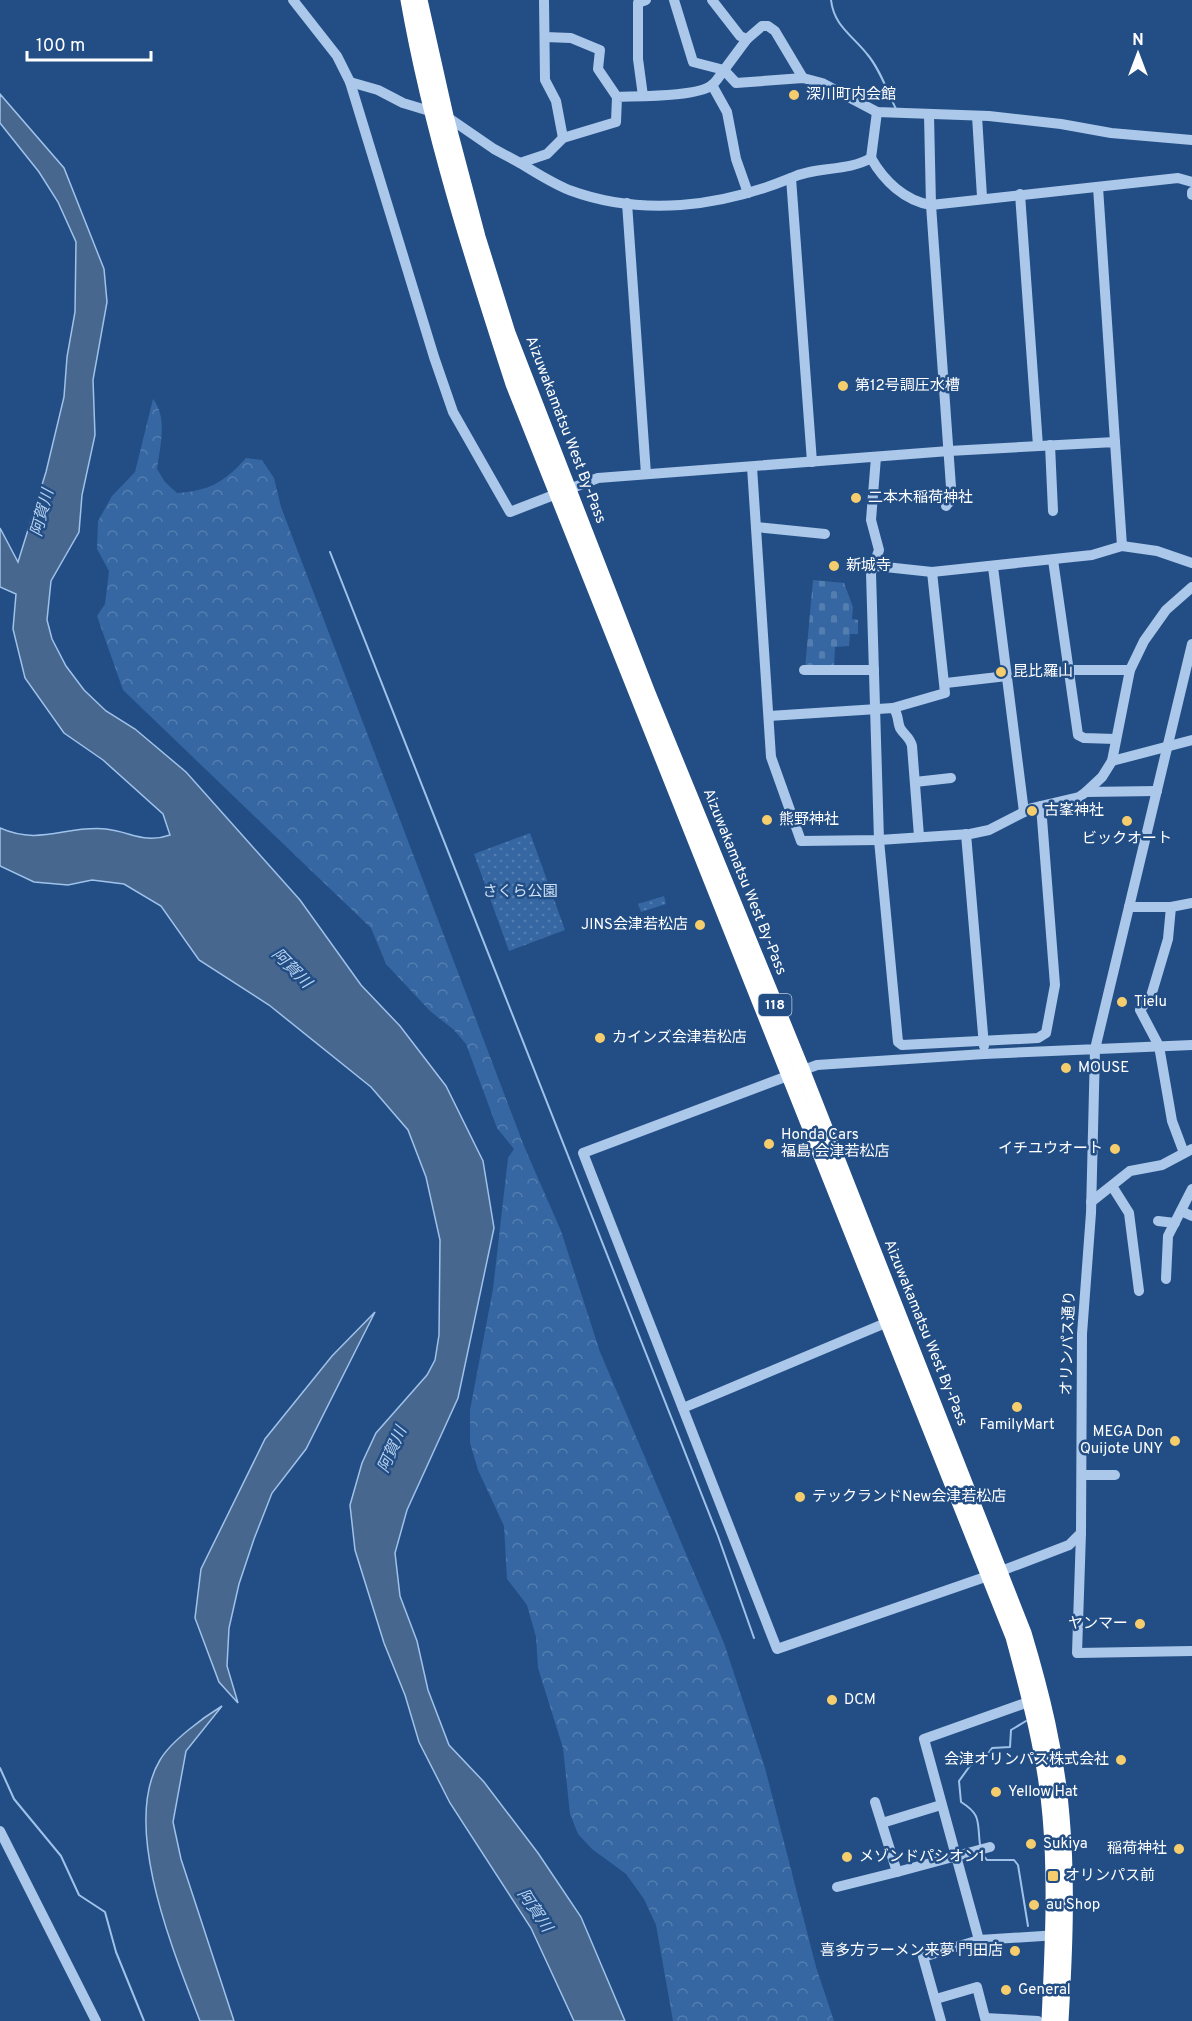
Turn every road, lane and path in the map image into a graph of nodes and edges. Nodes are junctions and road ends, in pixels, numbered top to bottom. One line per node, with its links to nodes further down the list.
1 (292, 0): 12 (street)
2 (408, 0): 17 (highway, Aizuwakamatsu West By-Pass / 118)
3 (420, 0): 17 (highway, Aizuwakamatsu West By-Pass / 118)
4 (544, 0): 8 (street)
5 (646, 0): 14 (street)
6 (674, 0): 10 (street)
7 (712, 0): 9 (street)
8 (545, 37): 15 (street); 20 (street)
9 (747, 39): 10 (street); 11 (street)
10 (724, 70): 11 (street); 13 (street)
11 (803, 78): 16 (street)
12 (350, 82): 17 (street); 40 (street)
13 (712, 85): 14 (street); 27 (street)
14 (643, 96): 15 (street)
15 (617, 97): 20 (street)
16 (877, 112): 18 (street); 22 (street)
17 (439, 114): 23 (street); 40 (highway, Aizuwakamatsu West By-Pass / 118)
18 (929, 115): 19 (street); 31 (street)
19 (977, 117): 21 (street); 29 (street)
20 (563, 138): 23 (street)
21 (1192, 140)
22 (871, 158): 24 (street); 31 (street)
23 (520, 163): 30 (street)
24 (791, 178): 27 (street); 37 (street)
25 (1192, 182): 26 (street)
26 (1098, 187): 28 (street); 32 (street)
27 (748, 193): 30 (street)
28 (1020, 194): 29 (street); 34 (street)
29 (982, 197): 31 (street)
30 (627, 203): 39 (street)
31 (932, 205): 35 (street)
32 (1115, 442): 33 (street); 45 (street)
33 (1050, 445): 34 (street); 42 (street)
34 (1038, 446): 35 (street)
35 (949, 451): 36 (street); 41 (street)
36 (876, 457): 37 (street); 48 (street)
37 (812, 462): 38 (street)
38 (752, 467): 39 (street); 43 (street)
39 (646, 474): 40 (street)
40 (562, 493): 83 (highway, Aizuwakamatsu West By-Pass / 118)
41 (946, 506)
42 (1053, 511)
43 (756, 527): 44 (street); 61 (street)
44 (825, 534)
45 (1122, 546): 46 (street); 47 (street)
46 (1053, 560): 49 (street); 55 (street)
47 (1192, 563)
48 (876, 566): 50 (street); 54 (street)
49 (993, 567): 50 (street); 57 (street)
50 (932, 572): 58 (street)
51 (1192, 587): 56 (street)
52 (1192, 644): 64 (street, オリンパス通り)
53 (804, 670): 54 (street)
54 (874, 670): 60 (street)
55 (1069, 670): 56 (street); 62 (street)
56 (1130, 670): 62 (street)
57 (1007, 676): 58 (street); 71 (street)
58 (945, 683): 59 (street)
59 (893, 708): 60 (street); 67 (street)
60 (875, 709): 61 (street); 74 (street)
61 (769, 716): 74 (street)
62 (1115, 739): 65 (street)
63 (1192, 740): 64 (street)
64 (1168, 748): 65 (street); 68 (street, オリンパス通り)
65 (1112, 761): 69 (street)
66 (951, 778): 67 (street)
67 (915, 782): 73 (street)
68 (1157, 791): 69 (street); 76 (street, オリンパス通り)
69 (1086, 792): 70 (street)
70 (1041, 806): 71 (street); 78 (street)
71 (1024, 812): 72 (street)
72 (966, 834): 73 (street); 78 (street)
73 (919, 836): 74 (street)
74 (879, 840): 78 (street)
75 (1192, 903): 77 (street)
76 (1129, 907): 77 (street); 81 (street, オリンパス通り)
77 (1171, 907): 80 (street)
78 (983, 1040): 82 (street)
79 (1192, 1045): 80 (street)
80 (1159, 1046): 81 (street); 84 (street)
81 (1095, 1049): 82 (street); 87 (street, オリンパス通り)
82 (984, 1054): 83 (street)
83 (796, 1071): 94 (highway, Aizuwakamatsu West By-Pass / 118); 95 (street); 99 (highway, Aizuwakamatsu West By-Pass / 118)
84 (1189, 1152): 85 (street)
85 (1112, 1186): 87 (street); 93 (street)
86 (1192, 1189): 88 (street)
87 (1091, 1202): 96 (street, オリンパス通り)
88 (1181, 1211): 89 (street); 91 (street)
89 (1192, 1216)
90 (1158, 1221): 91 (street)
91 (1175, 1223): 92 (street)
92 (1166, 1280)
93 (1139, 1291)
94 (888, 1322): 95 (street); 99 (highway, Aizuwakamatsu West By-Pass / 118)
95 (682, 1408): 99 (street)
96 (1082, 1475): 97 (street); 98 (street, オリンパス通り)
97 (1115, 1475)
98 (1081, 1533): 99 (street); 100 (street, オリンパス通り)
99 (994, 1574): 101 (highway, Aizuwakamatsu West By-Pass / 118)
100 (1192, 1651)
101 (1037, 1699): 103 (street); 110 (highway, Aizuwakamatsu West By-Pass / 118)
102 (875, 1802): 104 (street)
103 (941, 1805): 104 (street); 107 (street)
104 (882, 1823): 108 (street)
105 (0, 1831): 113 (street)
106 (984, 1849): 107 (street)
107 (955, 1856): 108 (street); 111 (street)
108 (897, 1872): 109 (street)
109 (837, 1887)
110 (1058, 1935): 111 (street); 116 (highway, Aizuwakamatsu West By-Pass / 118); 117 (highway, Aizuwakamatsu West By-Pass / 118)
111 (979, 1940): 112 (street)
112 (936, 2000): 114 (street); 115 (street)
113 (96, 2021)
114 (941, 2021)
115 (1038, 2021)
116 (1049, 2021)
117 (1061, 2021)

